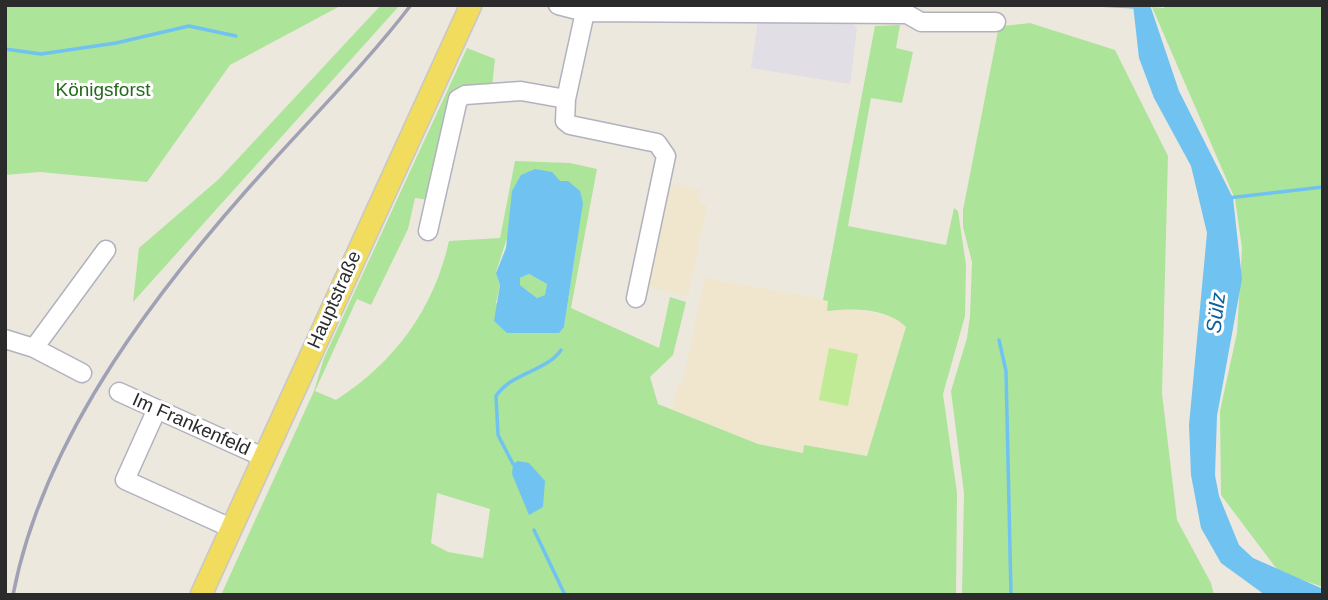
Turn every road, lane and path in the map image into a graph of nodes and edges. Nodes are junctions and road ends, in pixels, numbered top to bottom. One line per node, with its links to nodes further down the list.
1 (471, 5): 14 (main road, Hauptstraße)
2 (558, 5): 3 (street)
3 (584, 12): 4 (street); 5 (street)
4 (996, 22)
5 (566, 99): 6 (street); 8 (street)
6 (428, 230)
7 (106, 250): 10 (street)
8 (636, 298)
9 (5, 340): 10 (street)
10 (34, 348): 11 (street)
11 (82, 373)
12 (119, 393): 13 (street, Im Frankenfeld)
13 (157, 409): 14 (street, Im Frankenfeld); 15 (street)
14 (263, 457): 15 (main road, Hauptstraße)
15 (231, 528): 16 (main road, Hauptstraße)
16 (201, 595)

